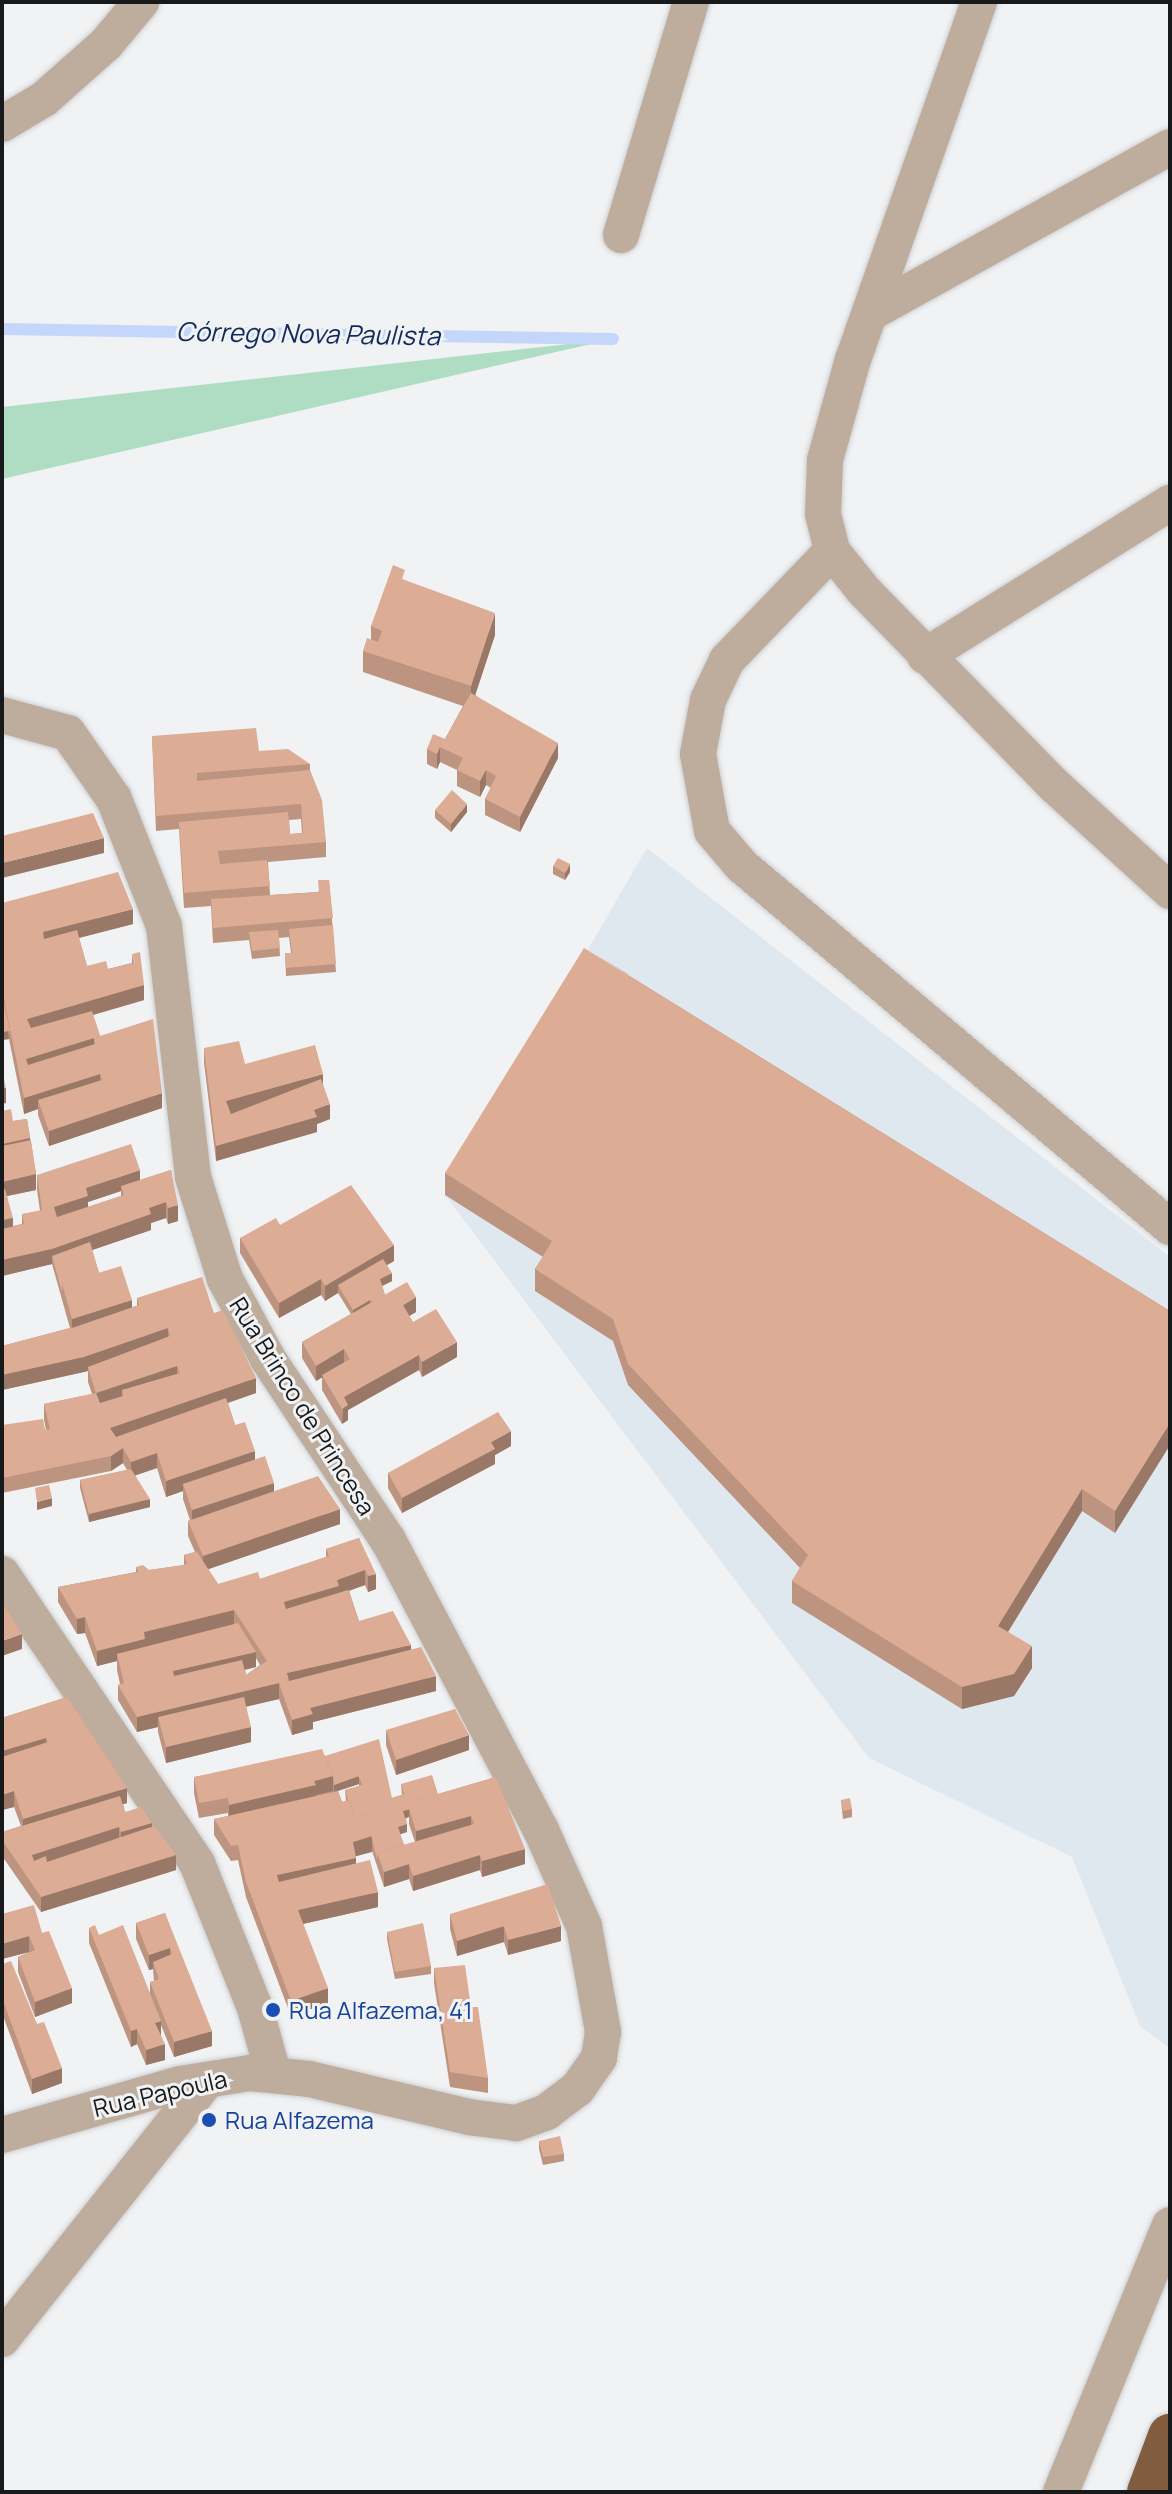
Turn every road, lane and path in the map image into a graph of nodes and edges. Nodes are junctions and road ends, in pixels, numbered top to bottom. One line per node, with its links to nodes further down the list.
1 (141, 2): 4 (street)
2 (691, 2): 6 (street)
3 (979, 2): 7 (street)
4 (2, 124)
5 (1170, 147): 7 (street)
6 (621, 235)
7 (874, 311): 9 (street)
8 (1170, 503): 10 (street)
9 (832, 551): 10 (street); 14 (street)
10 (925, 656): 12 (street)
11 (2, 715): 17 (street, Rua Brinco de Princesa)
12 (1156, 857): 13 (street)
13 (1170, 891)
14 (1170, 1227)
15 (2, 1574): 16 (street)
16 (273, 2073): 17 (street, Rua Papoula); 18 (street, Rua Papoula)
17 (589, 2076)
18 (207, 2080): 19 (street, Rua Papoula); 21 (street)
19 (2, 2135)
20 (1170, 2225): 23 (street)
21 (2, 2339)
22 (1170, 2436): 24 (highway)
23 (1061, 2492)
24 (1149, 2492)

